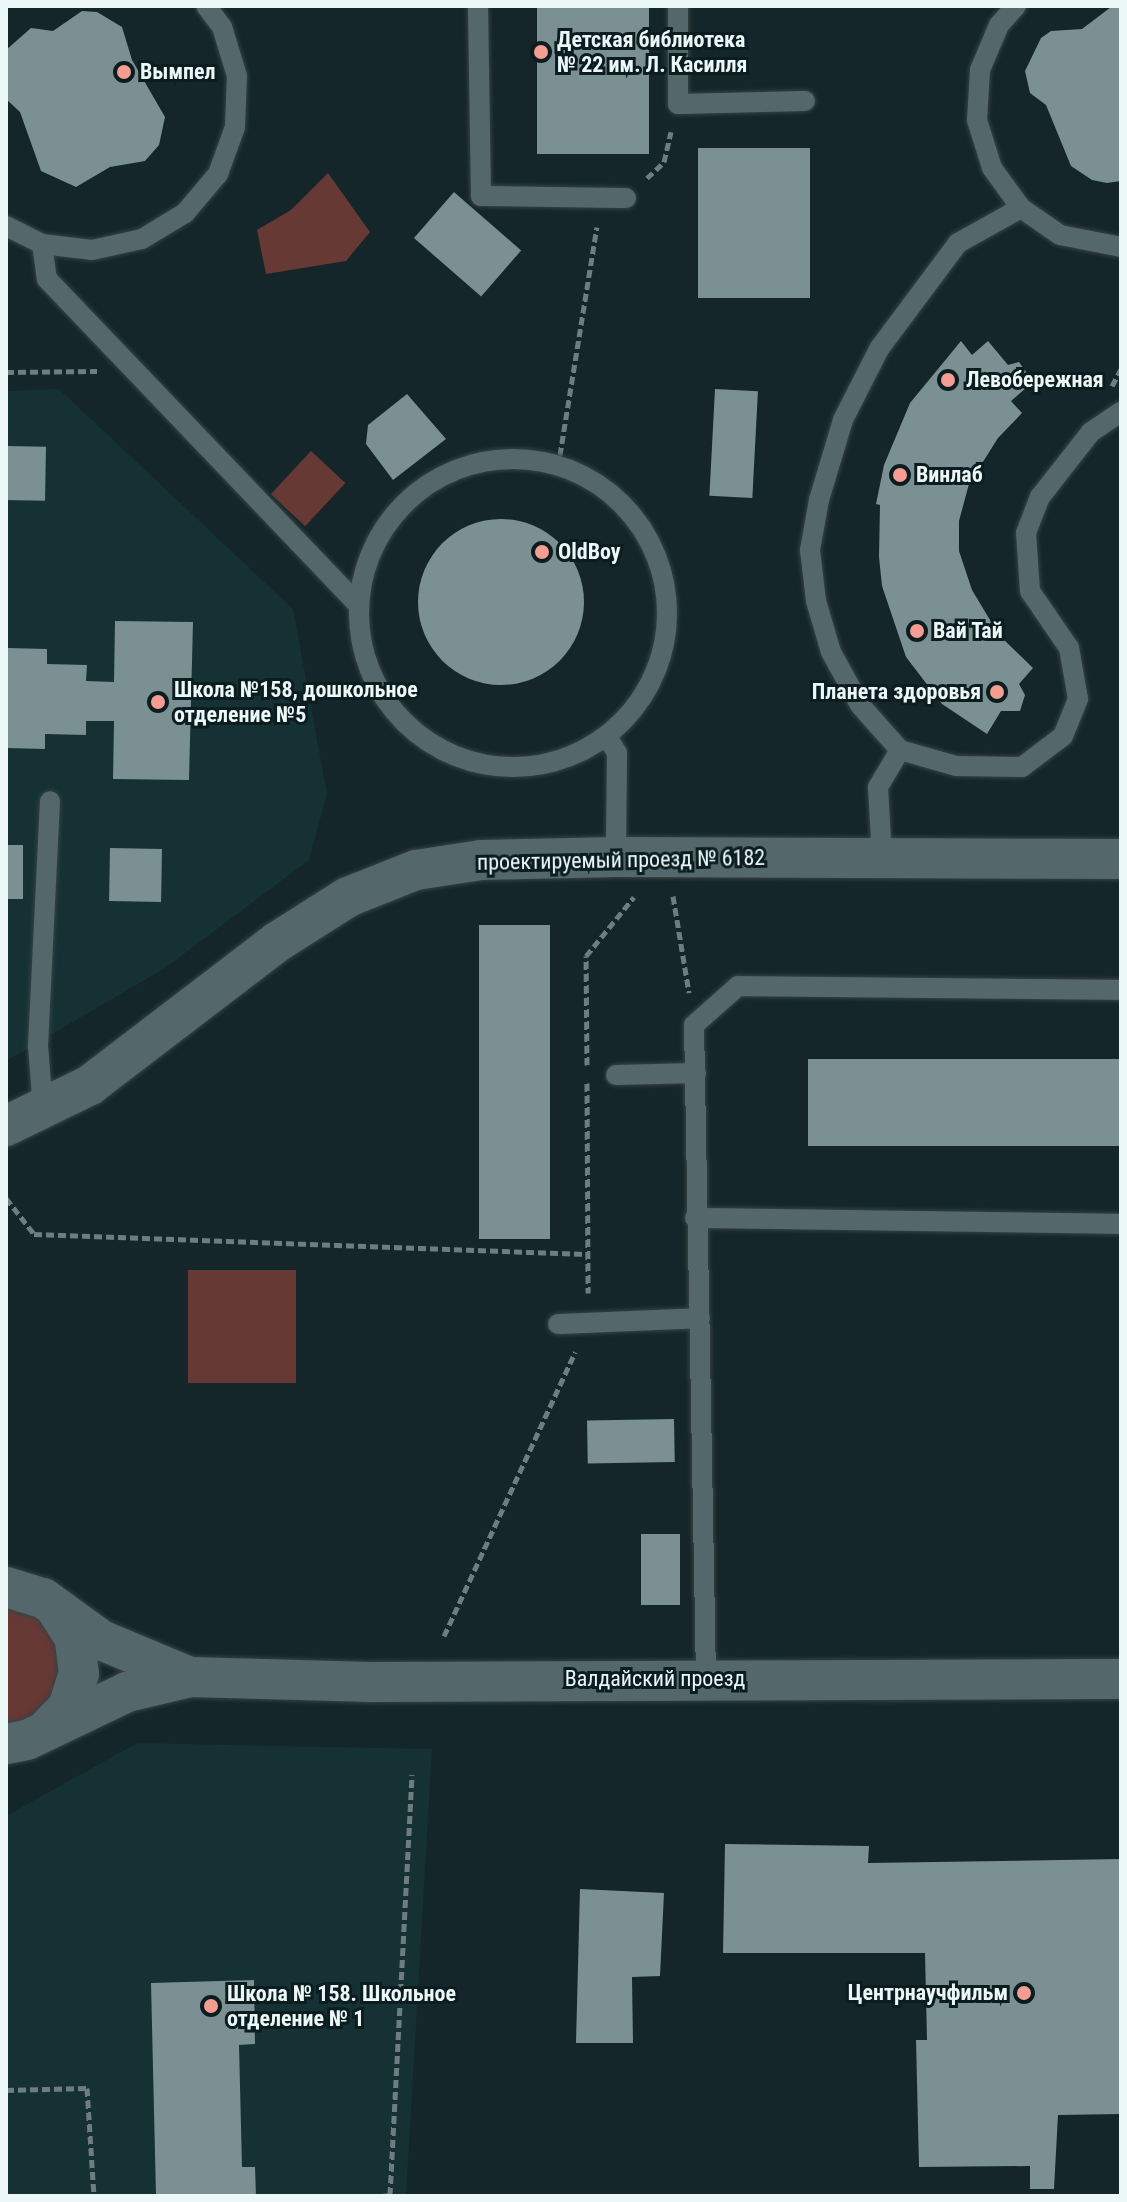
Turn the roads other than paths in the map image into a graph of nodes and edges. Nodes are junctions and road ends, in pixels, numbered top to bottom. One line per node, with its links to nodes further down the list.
1 (206, 6): 9 (lane)
2 (478, 6): 6 (lane)
3 (678, 6): 5 (lane)
4 (1016, 6): 7 (lane)
5 (805, 101)
6 (626, 198)
7 (1021, 208): 10 (lane); 14 (lane)
8 (6, 226): 9 (lane)
9 (42, 244): 12 (lane)
10 (1121, 247)
11 (1121, 412): 14 (lane)
12 (359, 605): 13 (lane); 13 (lane)
13 (607, 736): 16 (lane)
14 (900, 750): 17 (lane)
15 (50, 801): 22 (lane)
16 (616, 857): 17 (street, проектируемый проезд № 6182); 22 (street, проектируемый проезд № 6182)
17 (882, 857): 18 (street, проектируемый проезд № 6182)
18 (1121, 859)
19 (1121, 990): 20 (lane)
20 (696, 1073): 21 (lane); 24 (lane)
21 (616, 1075)
22 (43, 1109): 23 (street, проектируемый проезд № 6182)
23 (6, 1126)
24 (695, 1218): 25 (lane); 26 (lane)
25 (1121, 1224)
26 (700, 1318): 27 (lane); 30 (lane)
27 (558, 1324)
28 (24, 1589): 29 (street, Валдайский проезд); 32 (street, Валдайский проезд)
29 (190, 1677): 30 (street, Валдайский проезд); 32 (street, Валдайский проезд)
30 (706, 1678): 31 (street, Валдайский проезд)
31 (1121, 1679)
32 (20, 1742)

